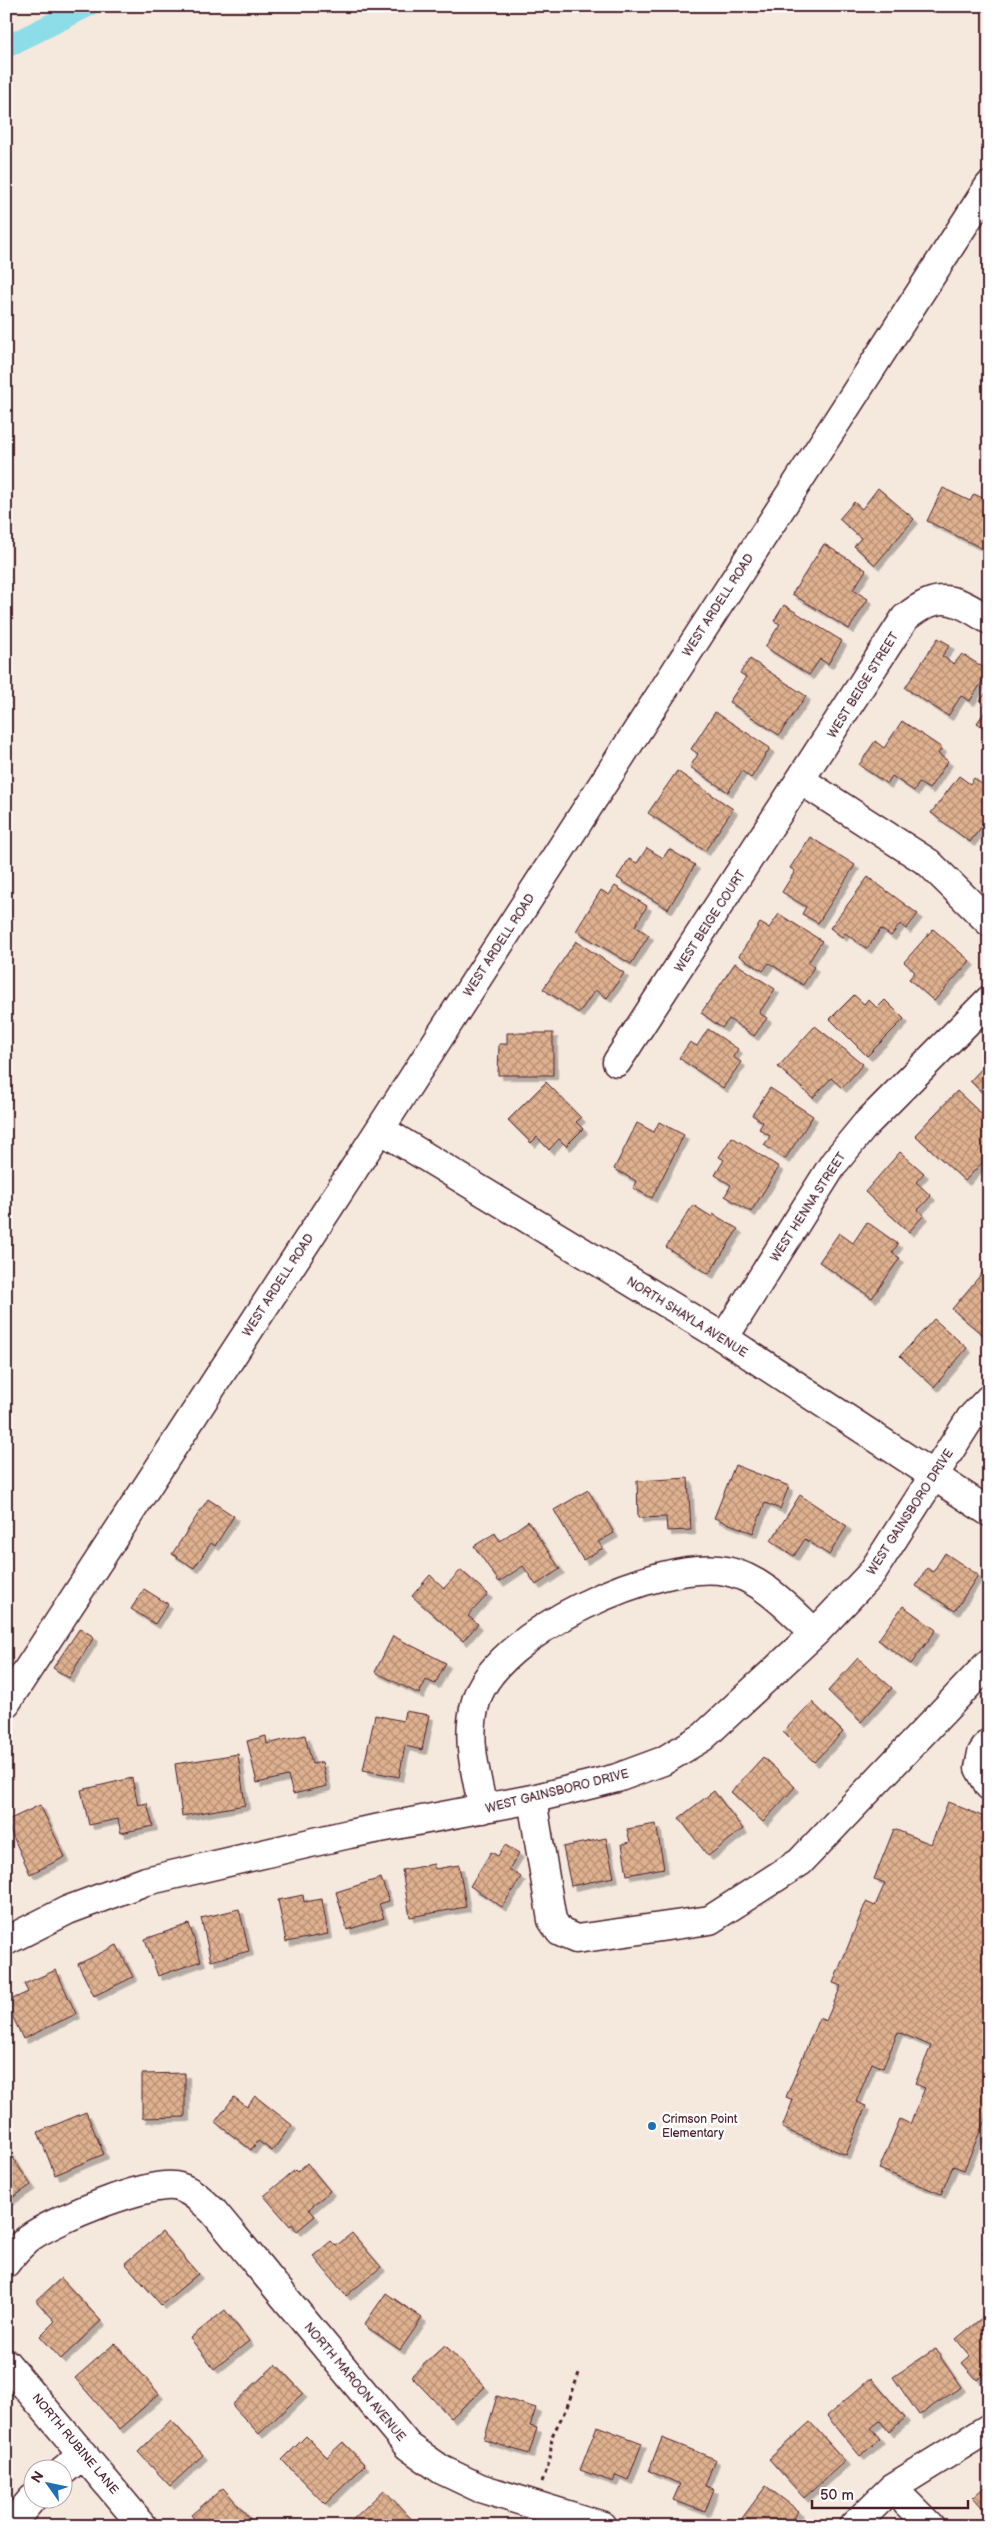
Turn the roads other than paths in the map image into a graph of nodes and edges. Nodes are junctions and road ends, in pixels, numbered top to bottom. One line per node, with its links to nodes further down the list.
1 (989, 186): 7 (street, WEST ARDELL ROAD)
2 (989, 620): 3 (street, WEST BEIGE STREET)
3 (802, 781): 4 (street); 6 (street, WEST BEIGE COURT)
4 (989, 922)
5 (989, 1000): 8 (street, WEST HENNA STREET)
6 (617, 1062)
7 (380, 1129): 8 (street, NORTH SHAYLA AVENUE); 14 (street, WEST ARDELL ROAD)
8 (724, 1338): 10 (street, NORTH SHAYLA AVENUE)
9 (989, 1399): 10 (street, WEST GAINSBORO DRIVE)
10 (934, 1476): 11 (street, NORTH SHAYLA AVENUE); 12 (street, WEST GAINSBORO DRIVE)
11 (989, 1512)
12 (815, 1633): 17 (street, WEST GAINSBORO DRIVE); 18 (street)
13 (989, 1663): 17 (street)
14 (6, 1702)
15 (989, 1743): 16 (street)
16 (989, 1786)
17 (532, 1799): 18 (street, WEST GAINSBORO DRIVE)
18 (483, 1809): 19 (street, WEST GAINSBORO DRIVE)
19 (6, 1941)
20 (6, 2263): 29 (street, NORTH MAROON AVENUE)
21 (6, 2363): 23 (street, NORTH RUBINE LANE)
22 (989, 2428): 25 (street)
23 (84, 2454): 24 (street); 28 (street, NORTH RUBINE LANE)
24 (72, 2464)
25 (892, 2488): 30 (street); 31 (street)
26 (23, 2510): 27 (street)
27 (9, 2526)
28 (143, 2526)
29 (603, 2526)
30 (853, 2526)
31 (930, 2526)

